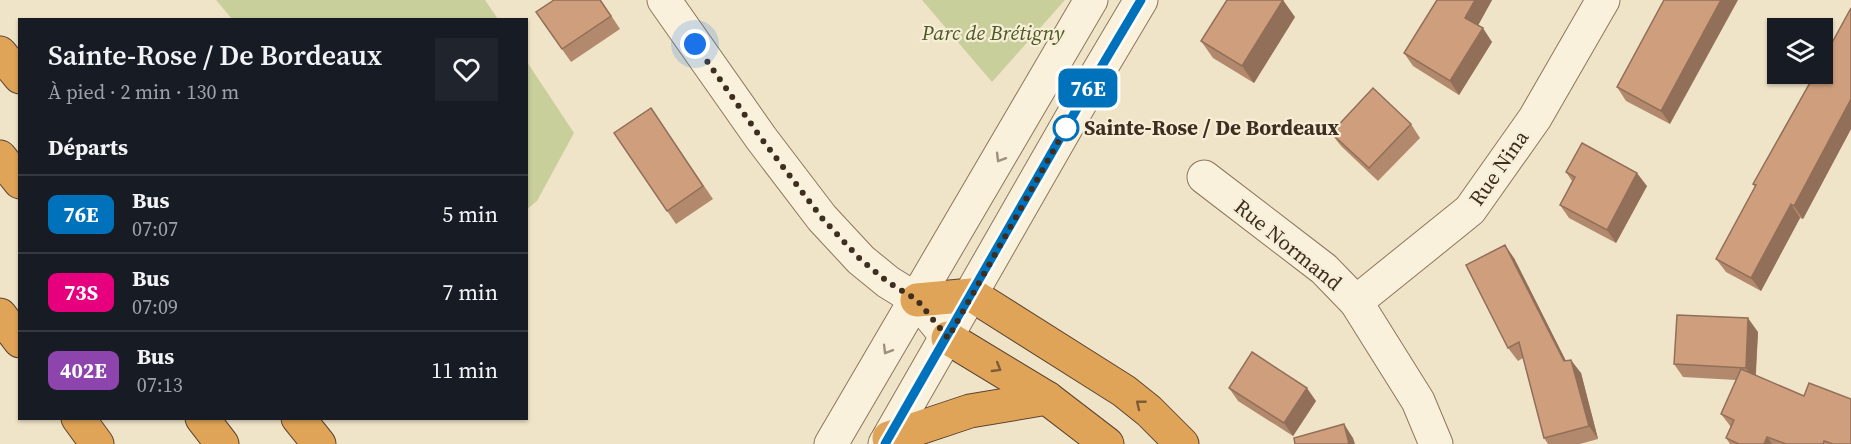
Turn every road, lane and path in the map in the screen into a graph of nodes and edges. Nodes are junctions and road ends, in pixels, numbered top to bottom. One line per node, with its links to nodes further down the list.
1 (664, 0): 11 (street)
2 (1091, 0): 11 (street, one-way to 11)
3 (1141, 0): 10 (street)
4 (1603, 0): 12 (street, Rue Nina)
5 (0, 53): 6 (highway)
6 (18, 75)
7 (0, 157): 9 (highway)
8 (1204, 177): 12 (street, Rue Normand)
9 (18, 180)
10 (972, 295): 11 (highway); 15 (street); 26 (highway, one-way to 10)
11 (917, 300): 15 (street); 24 (street, one-way to 24)
12 (1356, 302): 27 (street, Rue Normand)
13 (0, 315): 14 (highway)
14 (18, 338)
15 (948, 338): 16 (highway, one-way to 16); 20 (street)
16 (1047, 398): 20 (highway); 25 (highway)
17 (79, 420): 21 (highway)
18 (204, 420): 22 (highway)
19 (300, 420): 23 (highway)
20 (887, 441)
21 (97, 444)
22 (222, 444)
23 (319, 444)
24 (831, 444)
25 (1107, 444)
26 (1182, 444)
27 (1436, 444)

